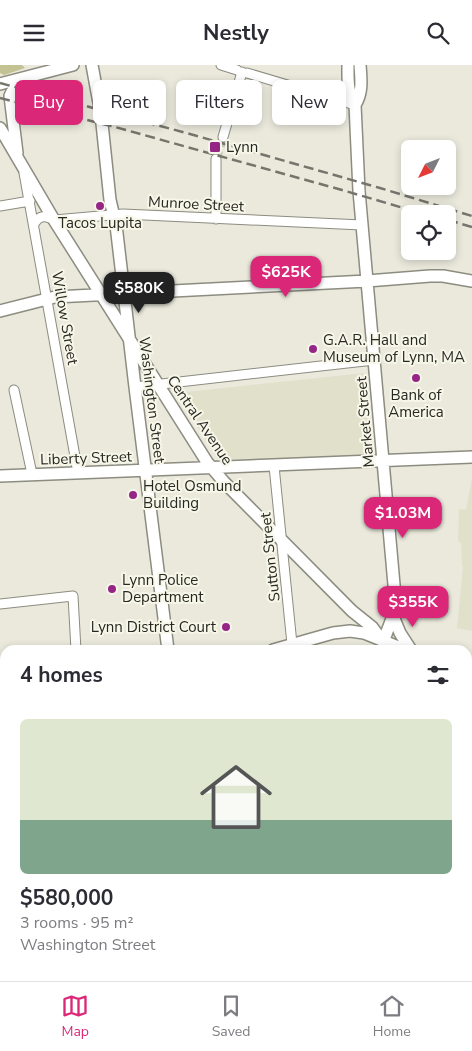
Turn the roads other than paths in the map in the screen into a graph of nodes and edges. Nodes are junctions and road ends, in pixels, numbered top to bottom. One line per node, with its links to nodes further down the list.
1 (73, 65): 7 (main road)
2 (92, 65): 16 (main road, Washington Street)
3 (221, 65): 6 (street)
4 (348, 65): 9 (main road, Market Street)
5 (360, 65): 9 (main road, Market Street)
6 (242, 72): 9 (street); 11 (street)
7 (35, 75): 8 (main road); 13 (main road)
8 (0, 84)
9 (356, 105): 20 (main road, Market Street)
10 (0, 128): 13 (main road, Central Avenue)
11 (223, 137)
12 (216, 159): 17 (street)
13 (20, 163): 14 (street, Willow Street); 18 (main road, Central Avenue)
14 (30, 201): 15 (street); 19 (street, Willow Street)
15 (0, 206)
16 (114, 215): 17 (street, Munroe Street); 18 (street, Munroe Street); 23 (main road, Washington Street)
17 (216, 219): 20 (street, Munroe Street)
18 (54, 220): 19 (street, Munroe Street); 24 (main road, Central Avenue)
19 (34, 224): 25 (street, Willow Street)
20 (362, 225): 21 (main road, Market Street)
21 (368, 281): 22 (main road); 23 (main road); 28 (main road, Market Street)
22 (472, 281)
23 (124, 294): 24 (main road); 27 (main road, Washington Street)
24 (102, 295): 25 (main road); 27 (main road, Central Avenue)
25 (47, 298): 26 (main road); 37 (street, Willow Street)
26 (0, 311)
27 (129, 337): 29 (main road, Central Avenue); 30 (main road, Washington Street)
28 (374, 360): 29 (street); 33 (main road, Market Street)
29 (158, 385): 30 (street); 35 (main road, Central Avenue)
30 (135, 387): 36 (main road, Washington Street)
31 (14, 390): 38 (street)
32 (472, 457): 33 (main road, Liberty Street)
33 (383, 461): 34 (main road, Liberty Street); 43 (main road, Market Street)
34 (274, 466): 35 (main road, Liberty Street); 40 (street, Sutton Street)
35 (212, 469): 36 (main road, Liberty Street); 40 (main road, Central Avenue)
36 (146, 471): 37 (main road, Liberty Street); 47 (main road, Washington Street)
37 (78, 473): 38 (main road, Liberty Street)
38 (32, 475): 39 (main road, Liberty Street)
39 (0, 477)
40 (282, 541): 42 (main road, Central Avenue); 45 (street, Sutton Street)
41 (0, 604): 46 (street)
42 (352, 611): 44 (main road); 50 (main road, Central Avenue)
43 (394, 616): 51 (main road, Market Street); 52 (main road, Market Street)
44 (333, 633): 45 (main road); 49 (main road)
45 (292, 644): 48 (main road)
46 (76, 645)
47 (167, 645)
48 (289, 645)
49 (384, 645)
50 (385, 645)
51 (386, 645)
52 (408, 645)

